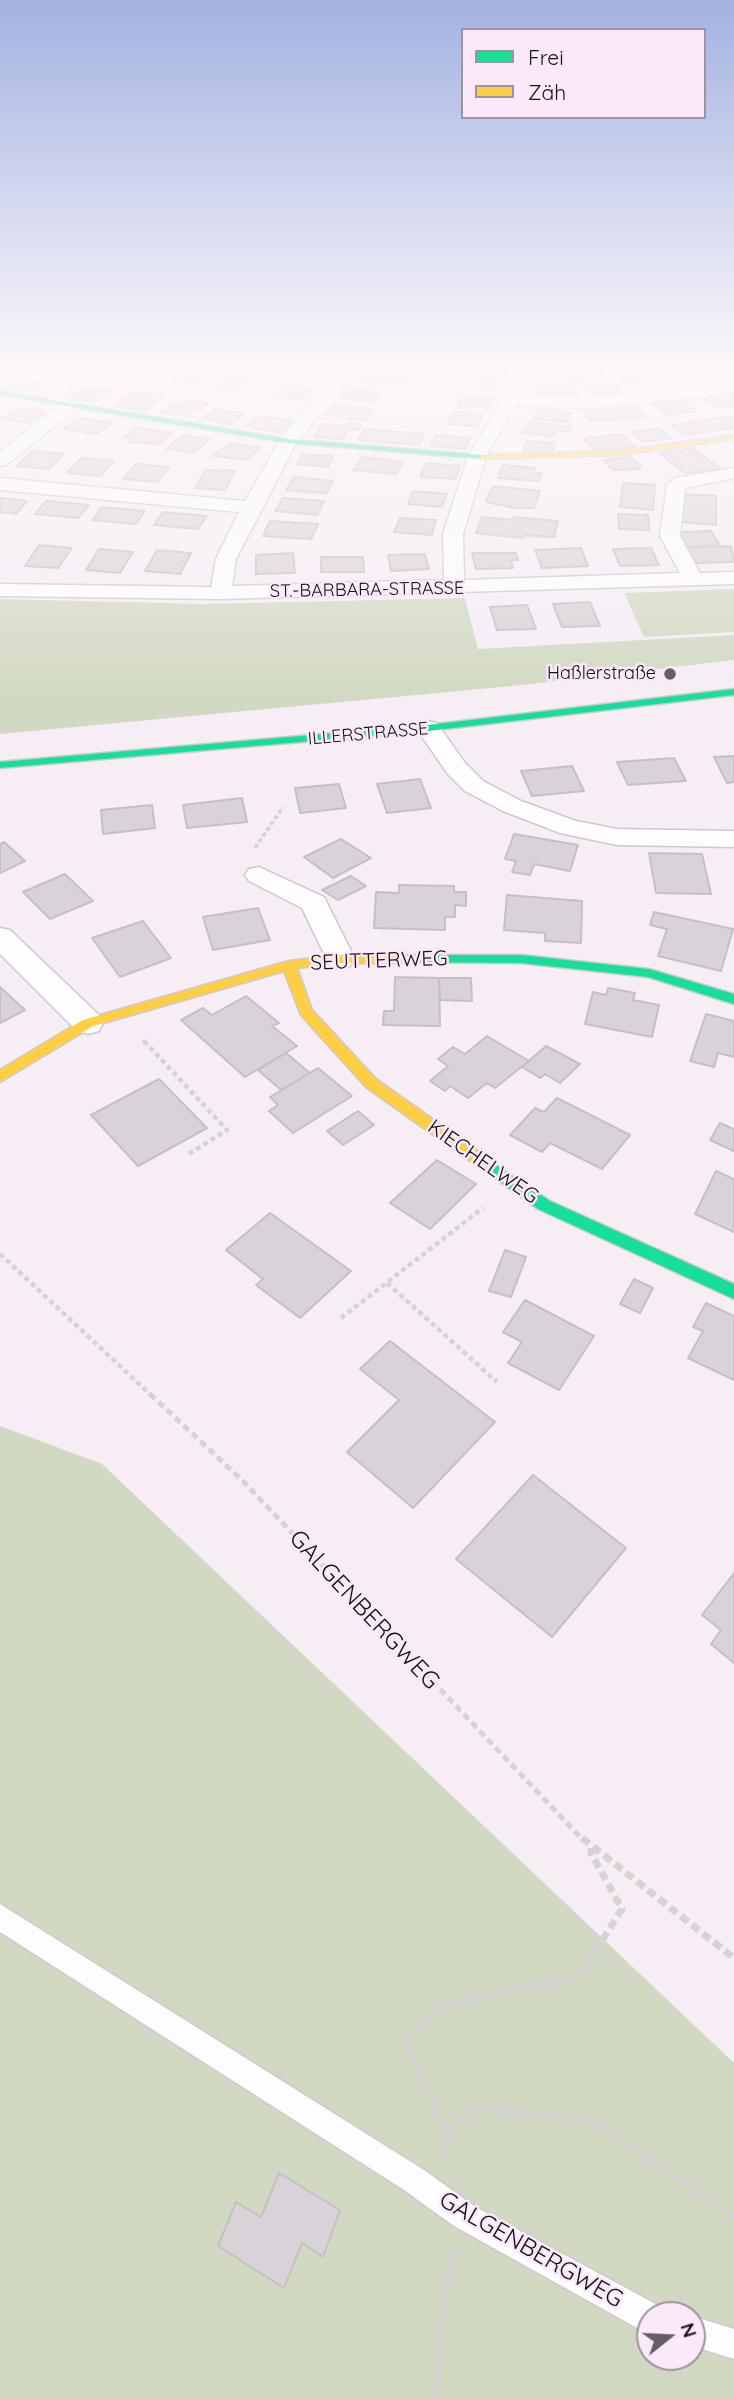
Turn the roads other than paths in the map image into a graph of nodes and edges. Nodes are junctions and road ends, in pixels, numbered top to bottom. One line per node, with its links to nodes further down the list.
1 (268, 477): 5 (street)
2 (472, 477): 8 (street)
3 (693, 477): 7 (street)
4 (0, 484): 5 (street)
5 (251, 508): 10 (street)
6 (734, 578): 7 (street, ST.-BARBARA-STRASSE)
7 (694, 580): 8 (street, ST.-BARBARA-STRASSE)
8 (454, 588): 10 (street, ST.-BARBARA-STRASSE)
9 (0, 590): 10 (street, ST.-BARBARA-STRASSE)
10 (220, 593)
11 (734, 692): 12 (street, ILLERSTRASSE)
12 (428, 728): 13 (street, ILLERSTRASSE); 14 (street)
13 (0, 765)
14 (734, 839)
15 (259, 875): 17 (street)
16 (0, 937): 20 (street)
17 (340, 959): 18 (street, SEUTTERWEG); 19 (street, SEUTTERWEG)
18 (289, 965): 20 (street, SEUTTERWEG); 22 (street, KIECHELWEG)
19 (734, 999)
20 (88, 1023): 21 (street, SEUTTERWEG)
21 (0, 1077)
22 (734, 1292)
23 (0, 1917): 24 (lane, GALGENBERGWEG)
24 (636, 2310)
25 (706, 2335): 26 (lane)
26 (734, 2344)

